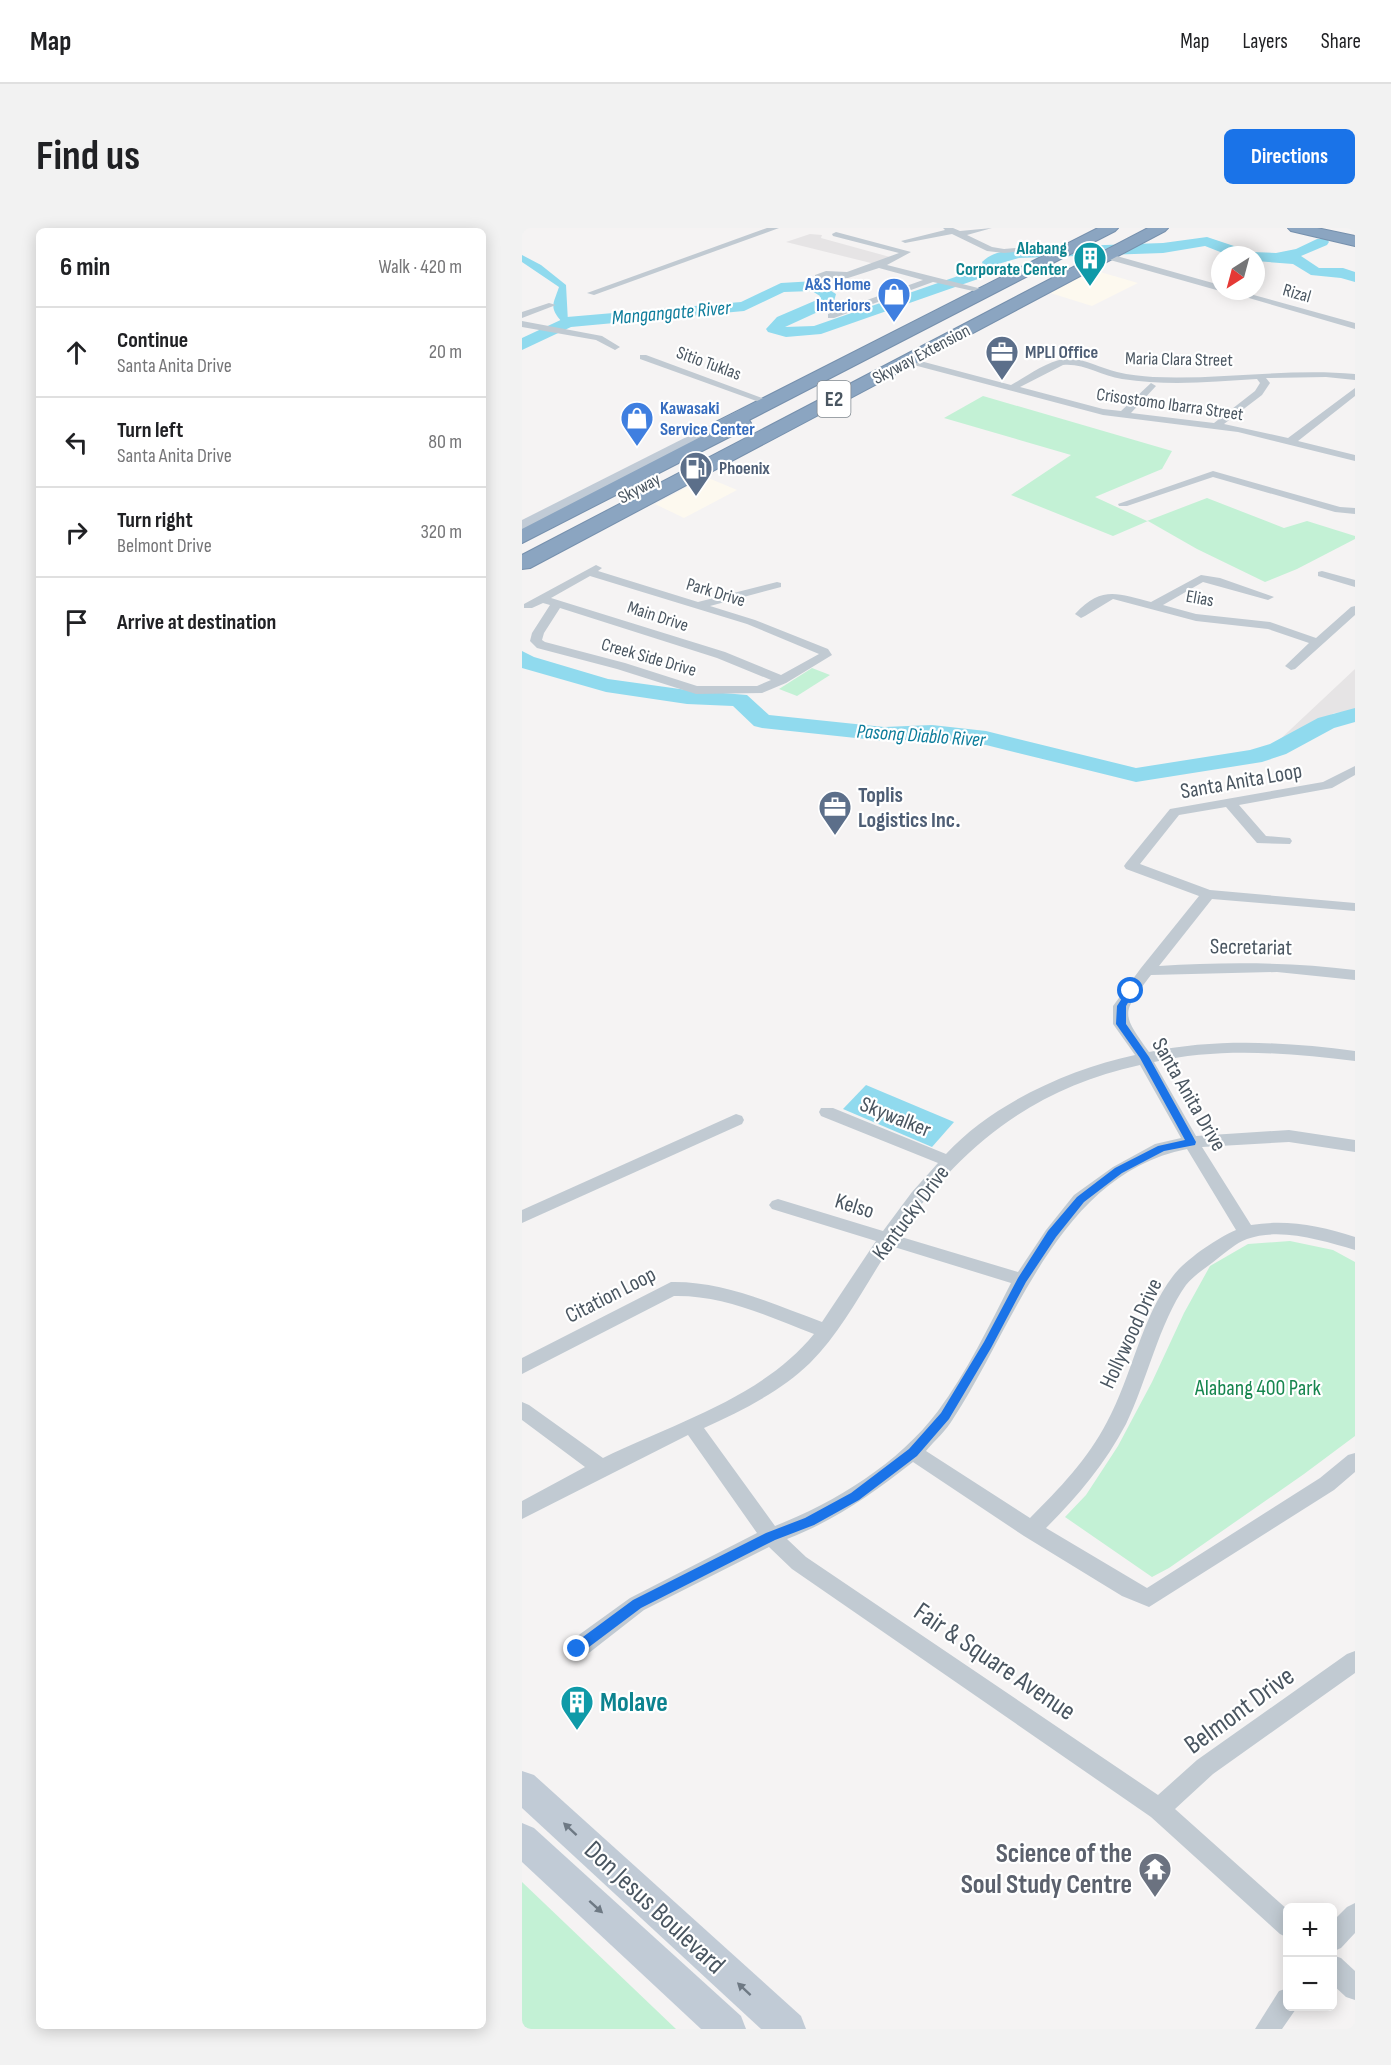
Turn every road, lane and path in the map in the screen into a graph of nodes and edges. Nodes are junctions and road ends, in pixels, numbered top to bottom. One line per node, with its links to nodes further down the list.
1 (775, 228): 22 (street)
2 (988, 228): 11 (street)
3 (1102, 228): 16 (main road)
4 (1120, 228): 16 (highway, E2)
5 (1162, 228): 12 (main road); 48 (highway, Skyway Extension / E2)
6 (1287, 228): 14 (main road)
7 (1296, 228): 14 (highway)
8 (1312, 228): 14 (highway)
9 (1323, 228): 14 (highway)
10 (1340, 228): 14 (highway)
11 (953, 231): 15 (street); 16 (street)
12 (1137, 232): 16 (highway, E2); 46 (highway, Skyway / E2); 47 (highway, Skyway / E2)
13 (836, 234): 17 (street)
14 (1355, 237)
15 (905, 242)
16 (1092, 247): 20 (street); 21 (main road); 31 (main road); 44 (highway, Skyway Extension / E2); 45 (highway, E2); 47 (highway, E2)
17 (879, 265): 18 (street); 19 (street)
18 (818, 277)
19 (934, 279): 21 (street); 26 (street)
20 (1211, 285)
21 (982, 290): 37 (main road)
22 (591, 293)
23 (1262, 300): 28 (street, Rizal)
24 (552, 305): 25 (street)
25 (522, 315)
26 (831, 316)
27 (522, 324): 29 (street)
28 (1355, 326)
29 (615, 347)
30 (643, 357): 37 (street, Sitio Tuklas)
31 (909, 361): 35 (street, Crisostomo Ibarra Street); 48 (main road)
32 (1260, 376): 33 (street, Maria Clara Street); 35 (street, Maria Clara Street); 39 (street)
33 (1355, 377)
34 (1151, 386): 38 (street)
35 (1012, 388): 38 (street, Crisostomo Ibarra Street)
36 (1355, 391): 40 (street)
37 (765, 401): 44 (main road)
38 (1122, 416): 39 (street, Crisostomo Ibarra Street)
39 (1216, 426): 40 (street, Crisostomo Ibarra Street)
40 (1291, 441): 41 (street, Crisostomo Ibarra Street)
41 (1355, 458)
42 (1123, 504): 43 (street)
43 (1355, 511)
44 (522, 528)
45 (522, 537)
46 (522, 543)
47 (522, 551)
48 (522, 564)
49 (1191, 568): 51 (street)
50 (1322, 574): 52 (street)
51 (1201, 578): 54 (street); 59 (street)
52 (1355, 584)
53 (777, 585): 57 (street)
54 (1268, 597)
55 (543, 598): 56 (street, Main Drive); 57 (street, Park Drive); 58 (street)
56 (557, 604): 62 (street, Creek Side Drive); 65 (street, Main Drive)
57 (696, 605): 65 (street, Park Drive)
58 (525, 606): 62 (street)
59 (1153, 606): 61 (street, Elias); 63 (street, Elias)
60 (1355, 609): 63 (street)
61 (1081, 614)
62 (548, 615): 65 (street, Creek Side Drive)
63 (1317, 642): 64 (street)
64 (1291, 666)
65 (782, 680)
66 (1355, 770): 67 (street, Santa Anita Loop)
67 (1229, 802): 68 (street); 69 (street, Santa Anita Loop)
68 (1285, 841)
69 (1208, 894): 70 (street, Santa Anita Loop); 71 (street, Santa Anita Drive)
70 (1355, 907)
71 (1146, 972): 72 (street, Secretariat); 74 (street, Santa Anita Drive)
72 (1355, 975)
73 (1355, 1056): 74 (street, Kentucky Drive)
74 (1144, 1057): 77 (street, Santa Anita Drive); 79 (street, Kentucky Drive)
75 (827, 1112): 79 (street, Skywalker)
76 (736, 1120): 81 (street)
77 (1191, 1142): 78 (street); 82 (street, Santa Anita Drive); 85 (street)
78 (1355, 1146)
79 (948, 1161): 83 (street, Kentucky Drive)
80 (778, 1205): 83 (street, Kelso)
81 (522, 1216)
82 (1246, 1232): 84 (street, Hollywood Drive); 94 (street, Hollywood Drive)
83 (886, 1239): 85 (street, Kelso); 86 (street, Kentucky Drive)
84 (1355, 1244)
85 (1022, 1280): 90 (street)
86 (826, 1331): 87 (street, Citation Loop); 89 (street, Kentucky Drive)
87 (522, 1367)
88 (522, 1410): 92 (street)
89 (691, 1425): 92 (street, Kentucky Drive); 95 (street, Fair & Square Avenue)
90 (913, 1452): 94 (street); 95 (street)
91 (1355, 1461): 94 (street)
92 (600, 1467): 93 (street, Kentucky Drive)
93 (522, 1511)
94 (1031, 1530)
95 (771, 1536): 96 (street); 99 (street, Fair & Square Avenue)
96 (577, 1649)
97 (1355, 1661): 99 (street, Belmont Drive)
98 (523, 1789): 108 (main road, Don Jesus Boulevard, one-way to 98)
99 (1159, 1809): 102 (street, Fair & Square Avenue)
100 (522, 1839): 107 (main road, Don Jesus Boulevard, one-way to 107)
101 (1355, 1915): 103 (street)
102 (1283, 1922)
103 (1337, 1935)
104 (1337, 1972): 105 (street)
105 (1355, 1988)
106 (1283, 2006): 109 (street)
107 (728, 2029)
108 (788, 2029)
109 (1267, 2029)

